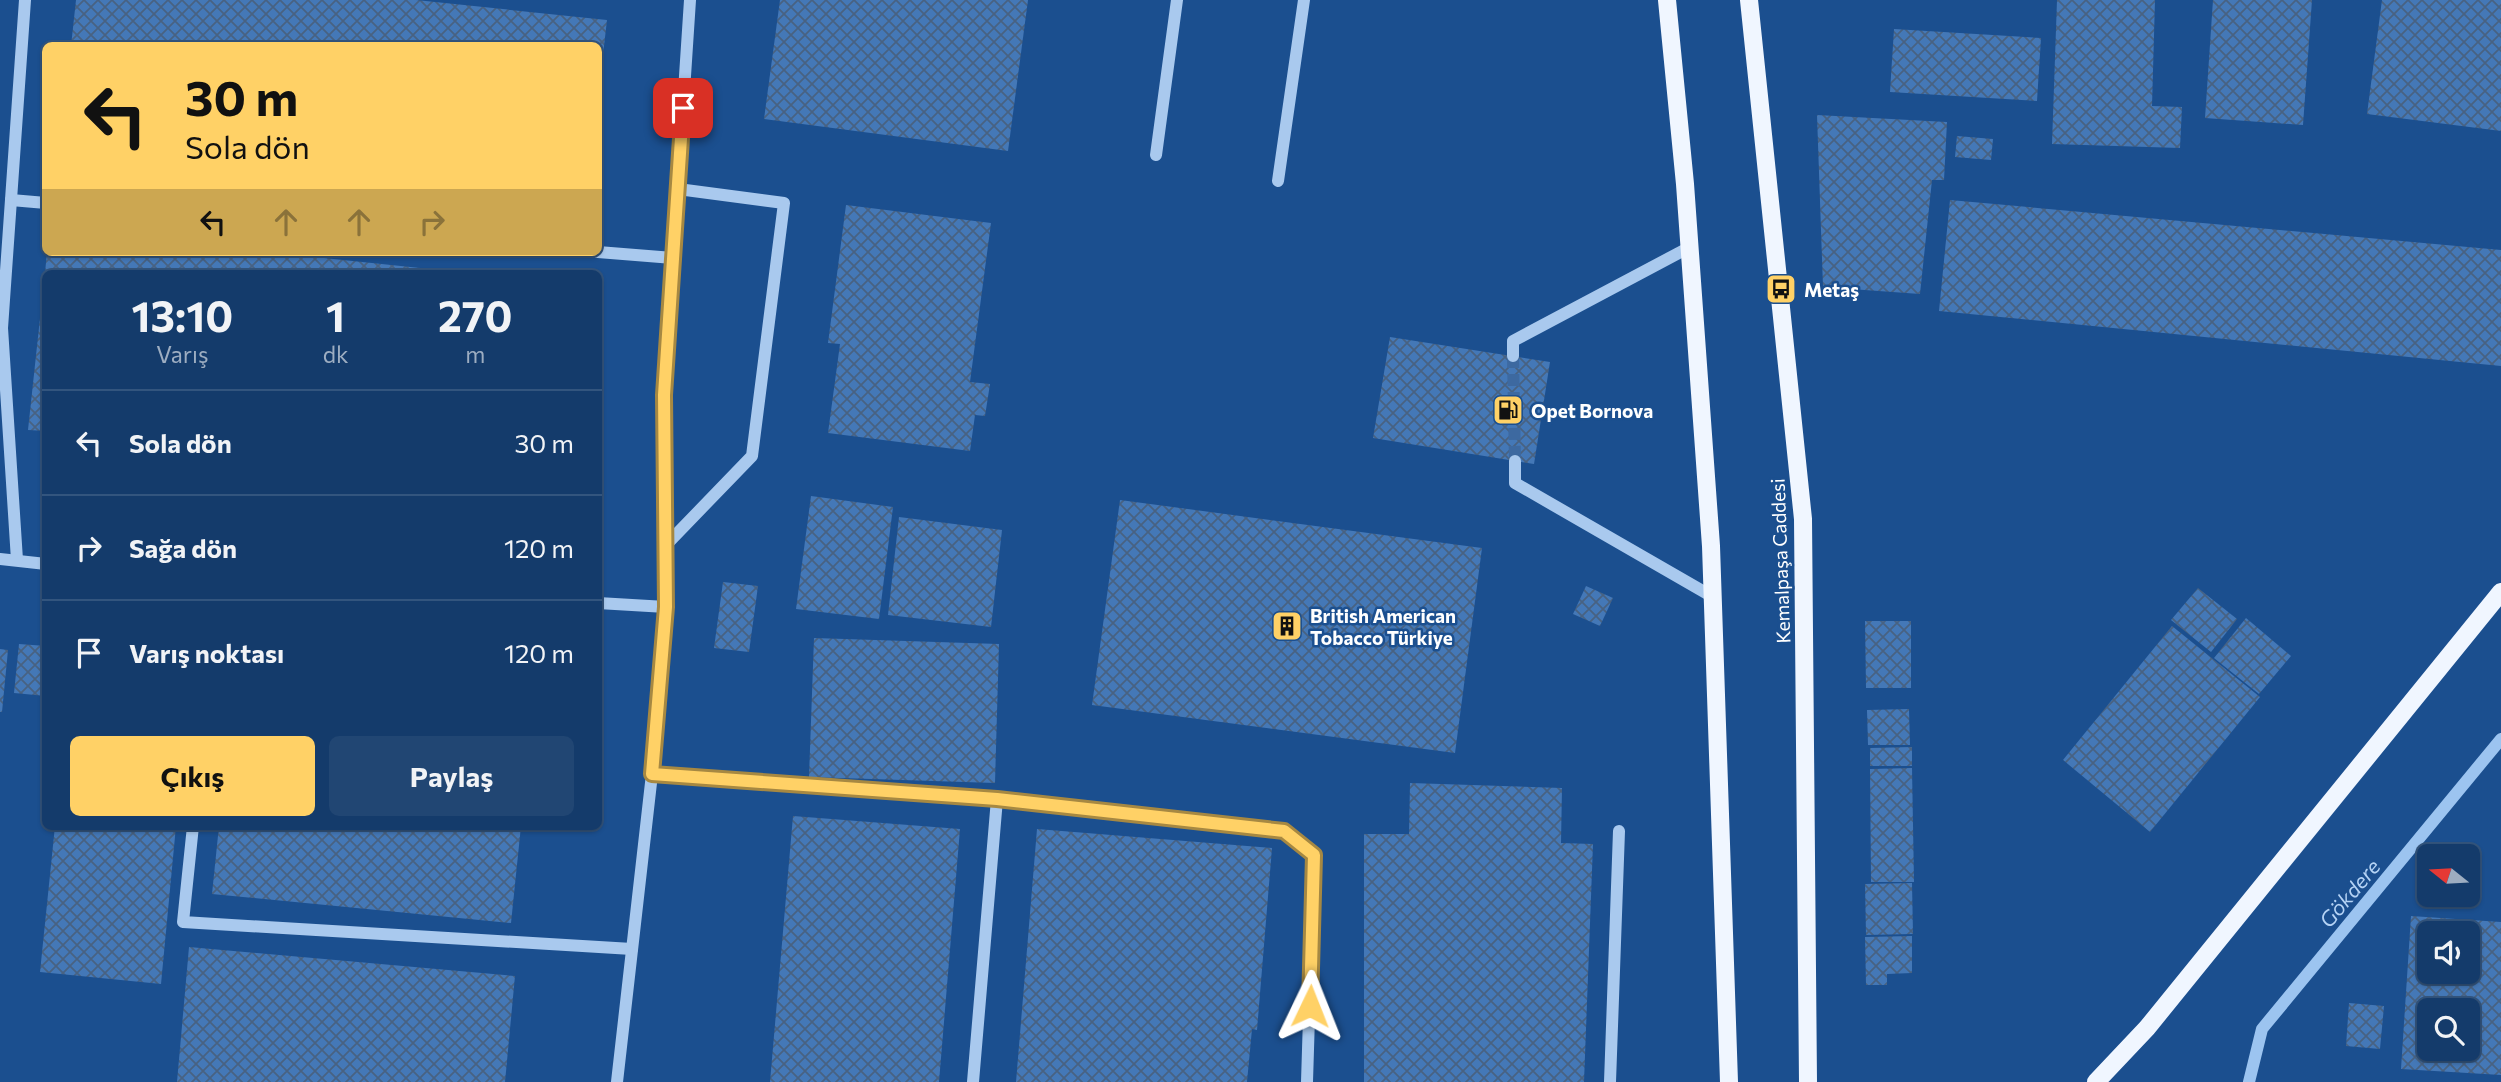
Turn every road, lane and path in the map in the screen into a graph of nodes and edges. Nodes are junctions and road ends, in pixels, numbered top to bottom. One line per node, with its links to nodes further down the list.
1 (25, 0): 10 (street)
2 (690, 0): 9 (street)
3 (1177, 0): 7 (street)
4 (1304, 0): 8 (street)
5 (1667, 0): 12 (main road)
6 (1749, 0): 35 (main road, Kemalpaşa Caddesi)
7 (1156, 155)
8 (1279, 181)
9 (677, 189): 14 (street); 17 (street)
10 (11, 200): 11 (street); 19 (street)
11 (42, 203)
12 (1690, 247): 15 (street); 22 (main road)
13 (602, 252): 14 (street)
14 (673, 258): 17 (street)
15 (1513, 356)
16 (1515, 460): 22 (street)
17 (665, 546): 24 (street)
18 (0, 559): 19 (street)
19 (17, 561): 20 (street)
20 (42, 564)
21 (2501, 592): 36 (main road)
22 (1713, 597): 34 (main road)
23 (602, 603): 24 (street)
24 (666, 607): 25 (street)
25 (652, 774): 26 (street); 29 (street)
26 (997, 799): 31 (street); 32 (street)
27 (193, 830): 29 (street)
28 (1619, 831): 33 (street)
29 (632, 949): 30 (street)
30 (617, 1082)
31 (973, 1082)
32 (1307, 1082)
33 (1610, 1082)
34 (1729, 1082)
35 (1808, 1082)
36 (2096, 1082)

